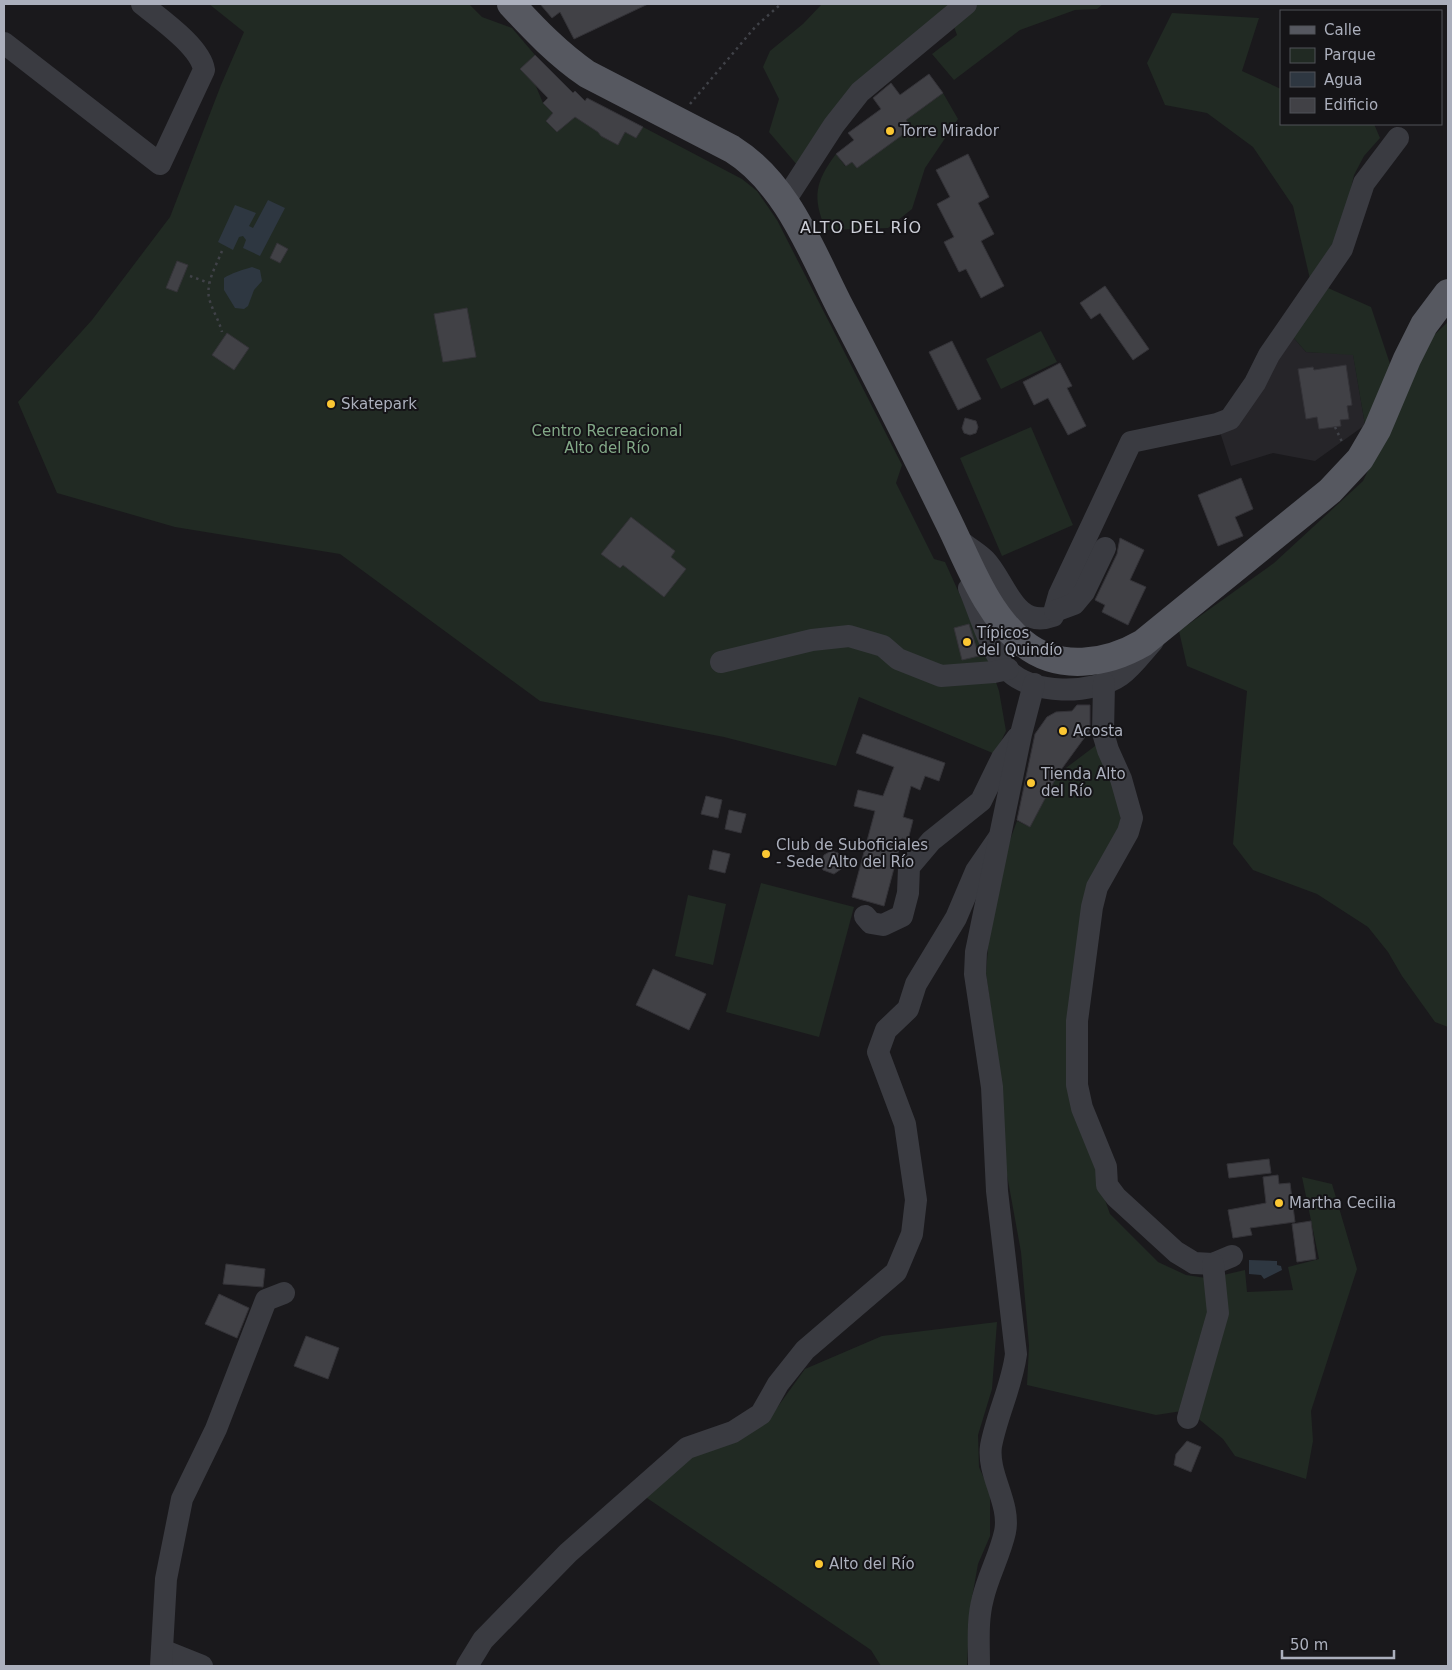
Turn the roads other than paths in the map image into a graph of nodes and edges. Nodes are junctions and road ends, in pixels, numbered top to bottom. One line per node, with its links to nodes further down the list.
1 (142, 4): 4 (street)
2 (511, 4): 6 (main road)
3 (966, 4): 6 (street)
4 (4, 43)
5 (1398, 138): 11 (street)
6 (784, 202): 8 (main road)
7 (1448, 293): 12 (main road)
8 (905, 432): 9 (main road); 14 (street)
9 (957, 539): 11 (street); 12 (main road)
10 (1104, 548): 11 (street)
11 (1056, 611)
12 (1167, 625): 15 (street)
13 (722, 662): 14 (street)
14 (1008, 669): 16 (street)
15 (1104, 683): 16 (street); 21 (street)
16 (1034, 684): 17 (street)
17 (1021, 734): 18 (street); 19 (street)
18 (998, 839): 24 (street); 25 (street)
19 (865, 916)
20 (284, 1293): 22 (street)
21 (1188, 1418)
22 (162, 1658): 23 (street)
23 (202, 1666)
24 (467, 1666)
25 (979, 1666)

